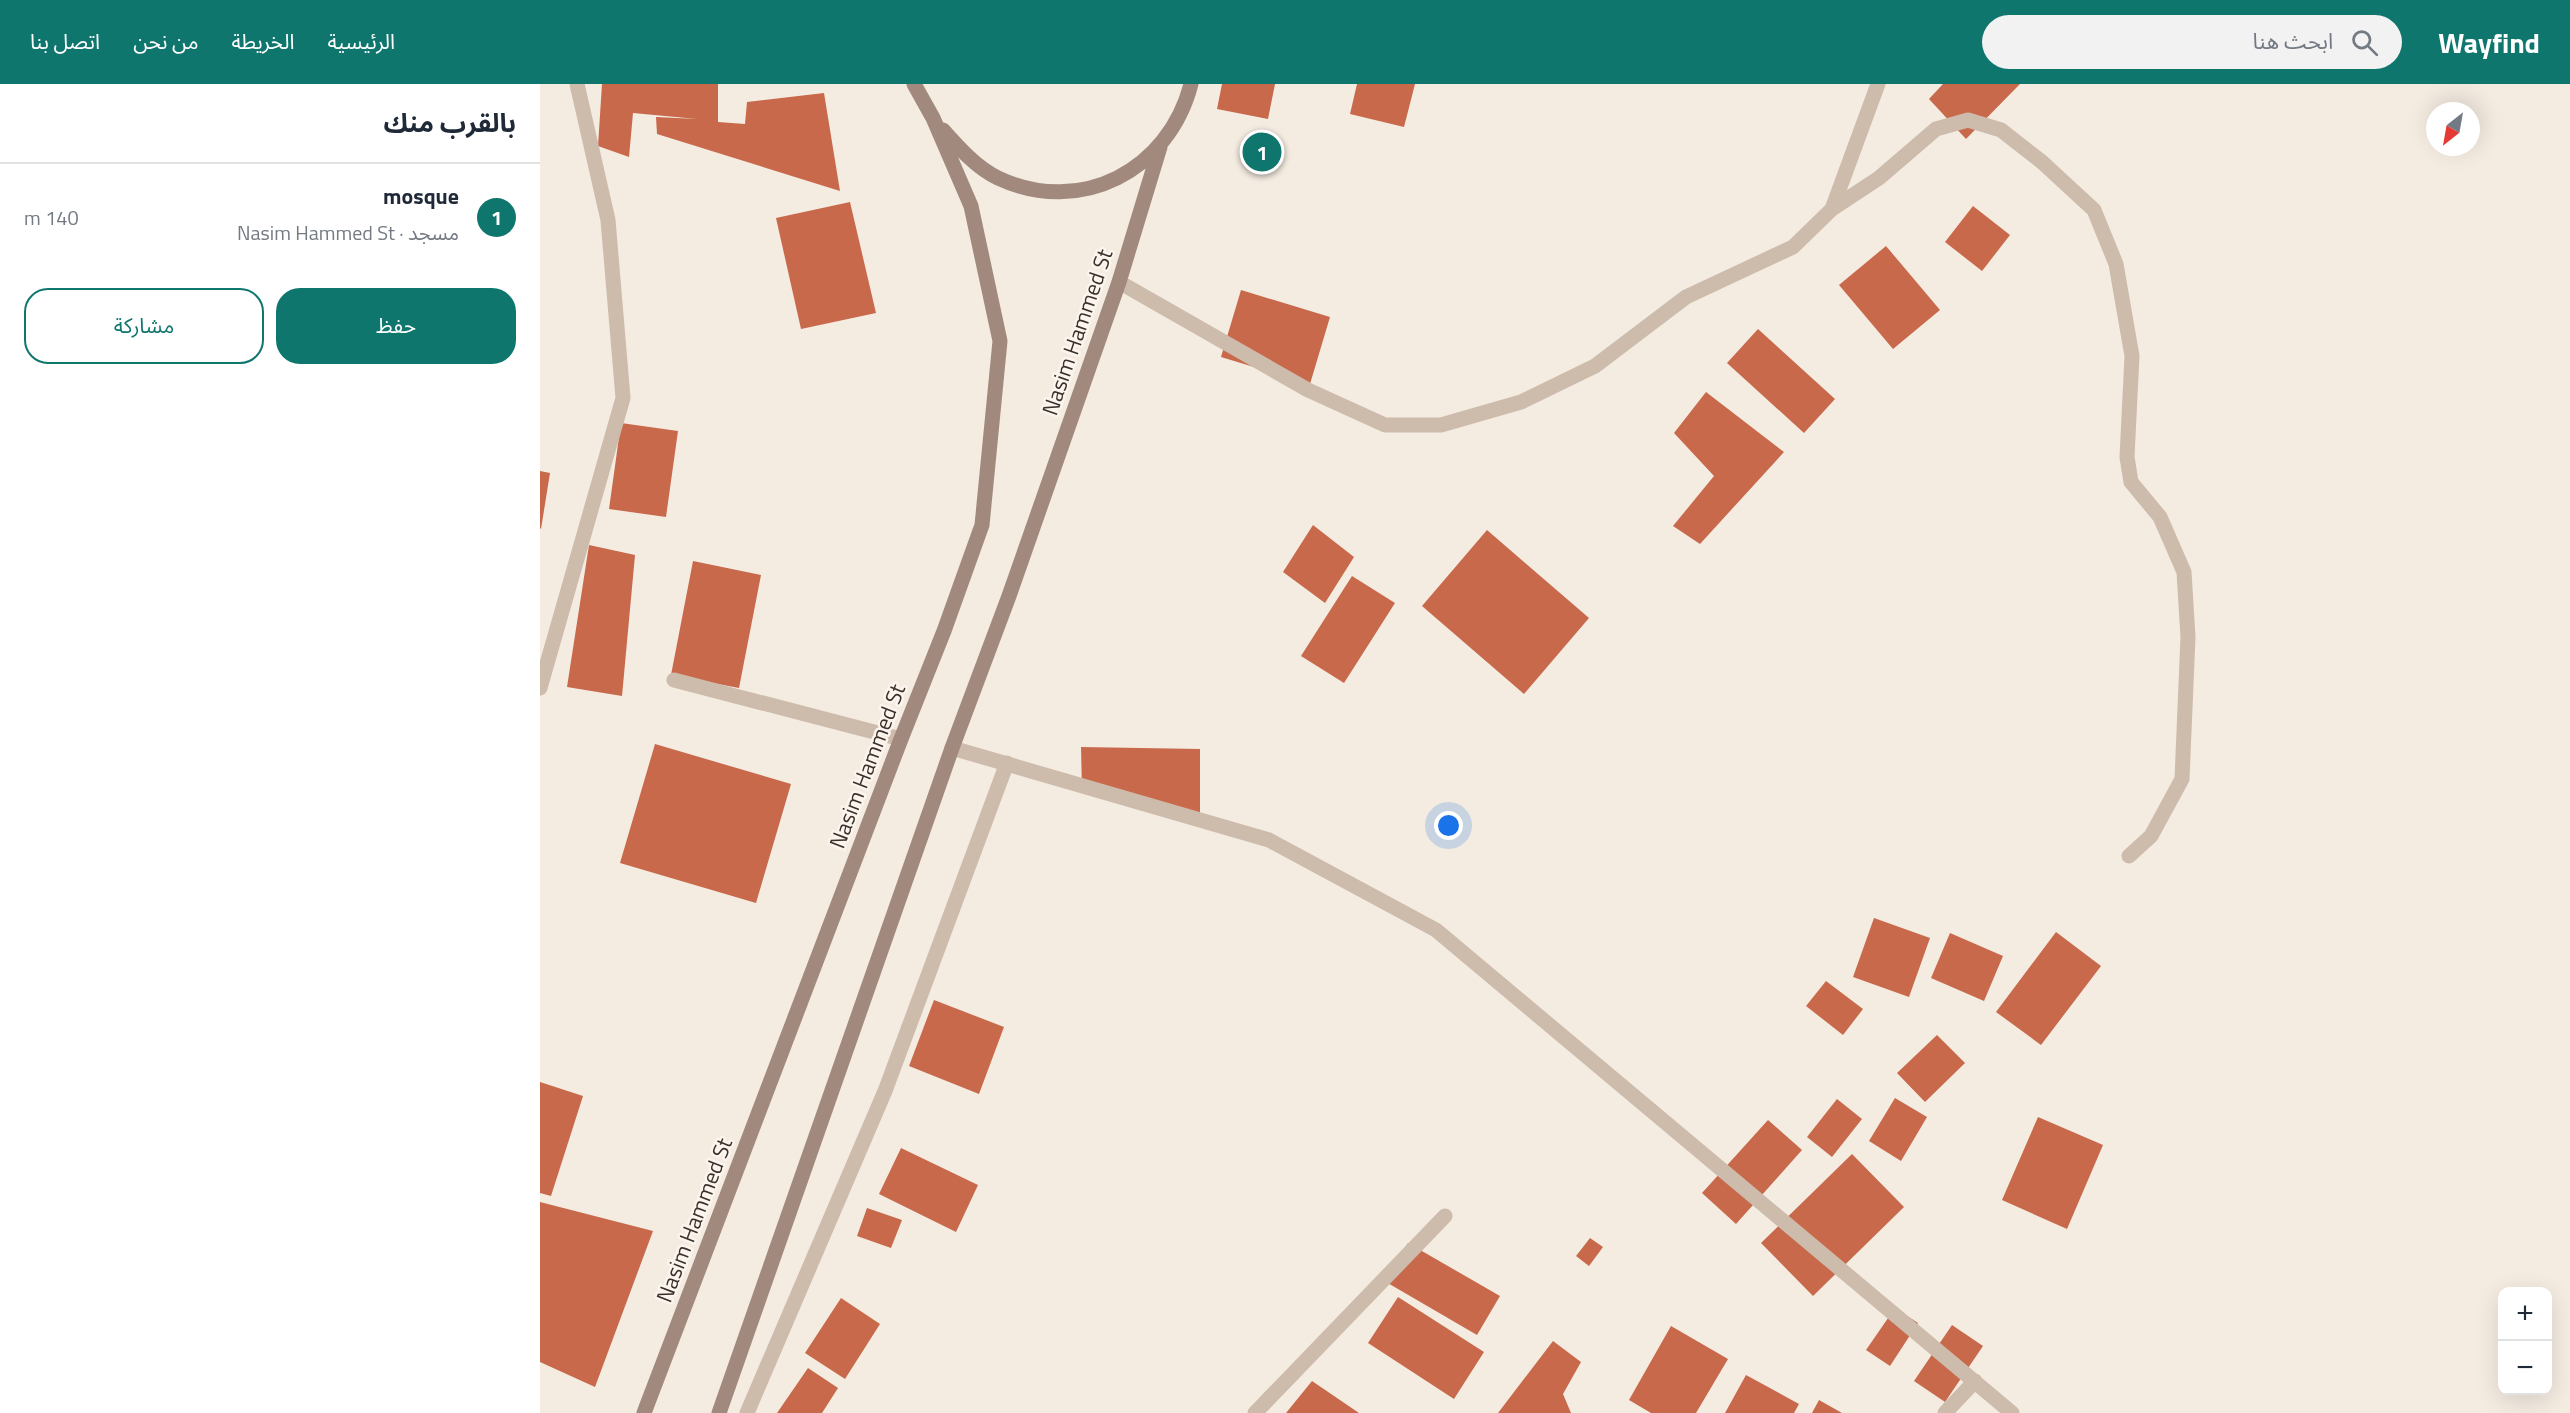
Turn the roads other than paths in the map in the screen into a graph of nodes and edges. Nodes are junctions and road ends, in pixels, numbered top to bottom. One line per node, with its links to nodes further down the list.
1 (577, 84): 10 (street)
2 (915, 84): 6 (main road)
3 (926, 84): 6 (main road)
4 (1191, 84): 7 (main road)
5 (1878, 84): 8 (street)
6 (933, 118): 7 (main road); 13 (main road, Nasim Hammed St)
7 (1161, 147): 9 (main road, Nasim Hammed St)
8 (1832, 209): 9 (street); 16 (street)
9 (1119, 282): 14 (main road, Nasim Hammed St)
10 (546, 646): 12 (street)
11 (674, 680): 13 (street)
12 (540, 688)
13 (901, 739): 20 (main road, Nasim Hammed St)
14 (952, 748): 15 (street); 19 (main road, Nasim Hammed St)
15 (1007, 763): 18 (street); 21 (street)
16 (2129, 856)
17 (1445, 1216): 22 (street)
18 (1975, 1381): 23 (street); 24 (street)
19 (724, 1409)
20 (644, 1413)
21 (747, 1413)
22 (1255, 1413)
23 (1945, 1413)
24 (2012, 1413)

